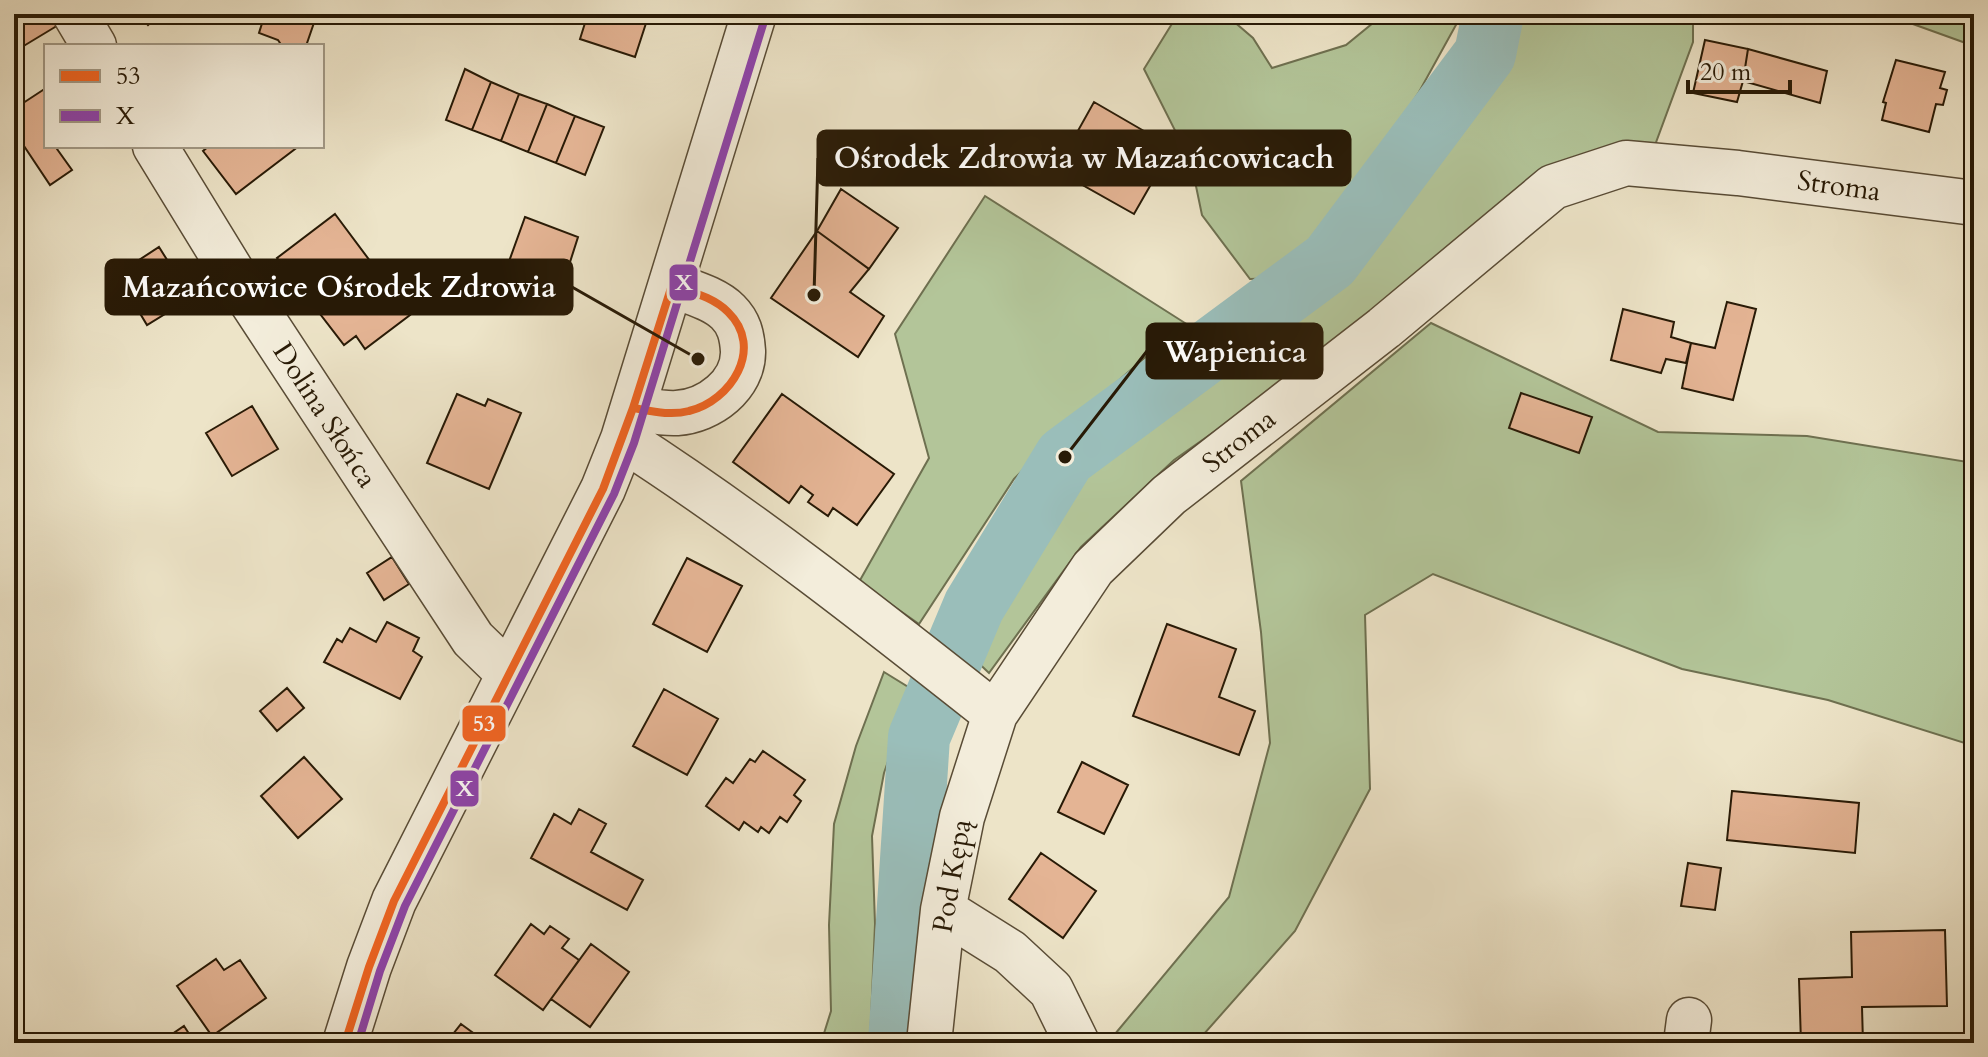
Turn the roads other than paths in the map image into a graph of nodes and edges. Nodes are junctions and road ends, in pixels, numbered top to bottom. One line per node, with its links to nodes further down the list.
1 (75, 14): 3 (street)
2 (754, 14): 6 (street)
3 (93, 44)
4 (156, 148): 8 (street, Dolina Słońca)
5 (1974, 203): 9 (street, Stroma)
6 (672, 285): 7 (street); 7 (street)
7 (628, 424): 8 (street); 9 (street)
8 (509, 674): 11 (street)
9 (995, 714): 10 (street, Pod Kępą)
10 (943, 910): 12 (street, Pod Kępą); 13 (street)
11 (345, 1043)
12 (929, 1043)
13 (1077, 1043)

